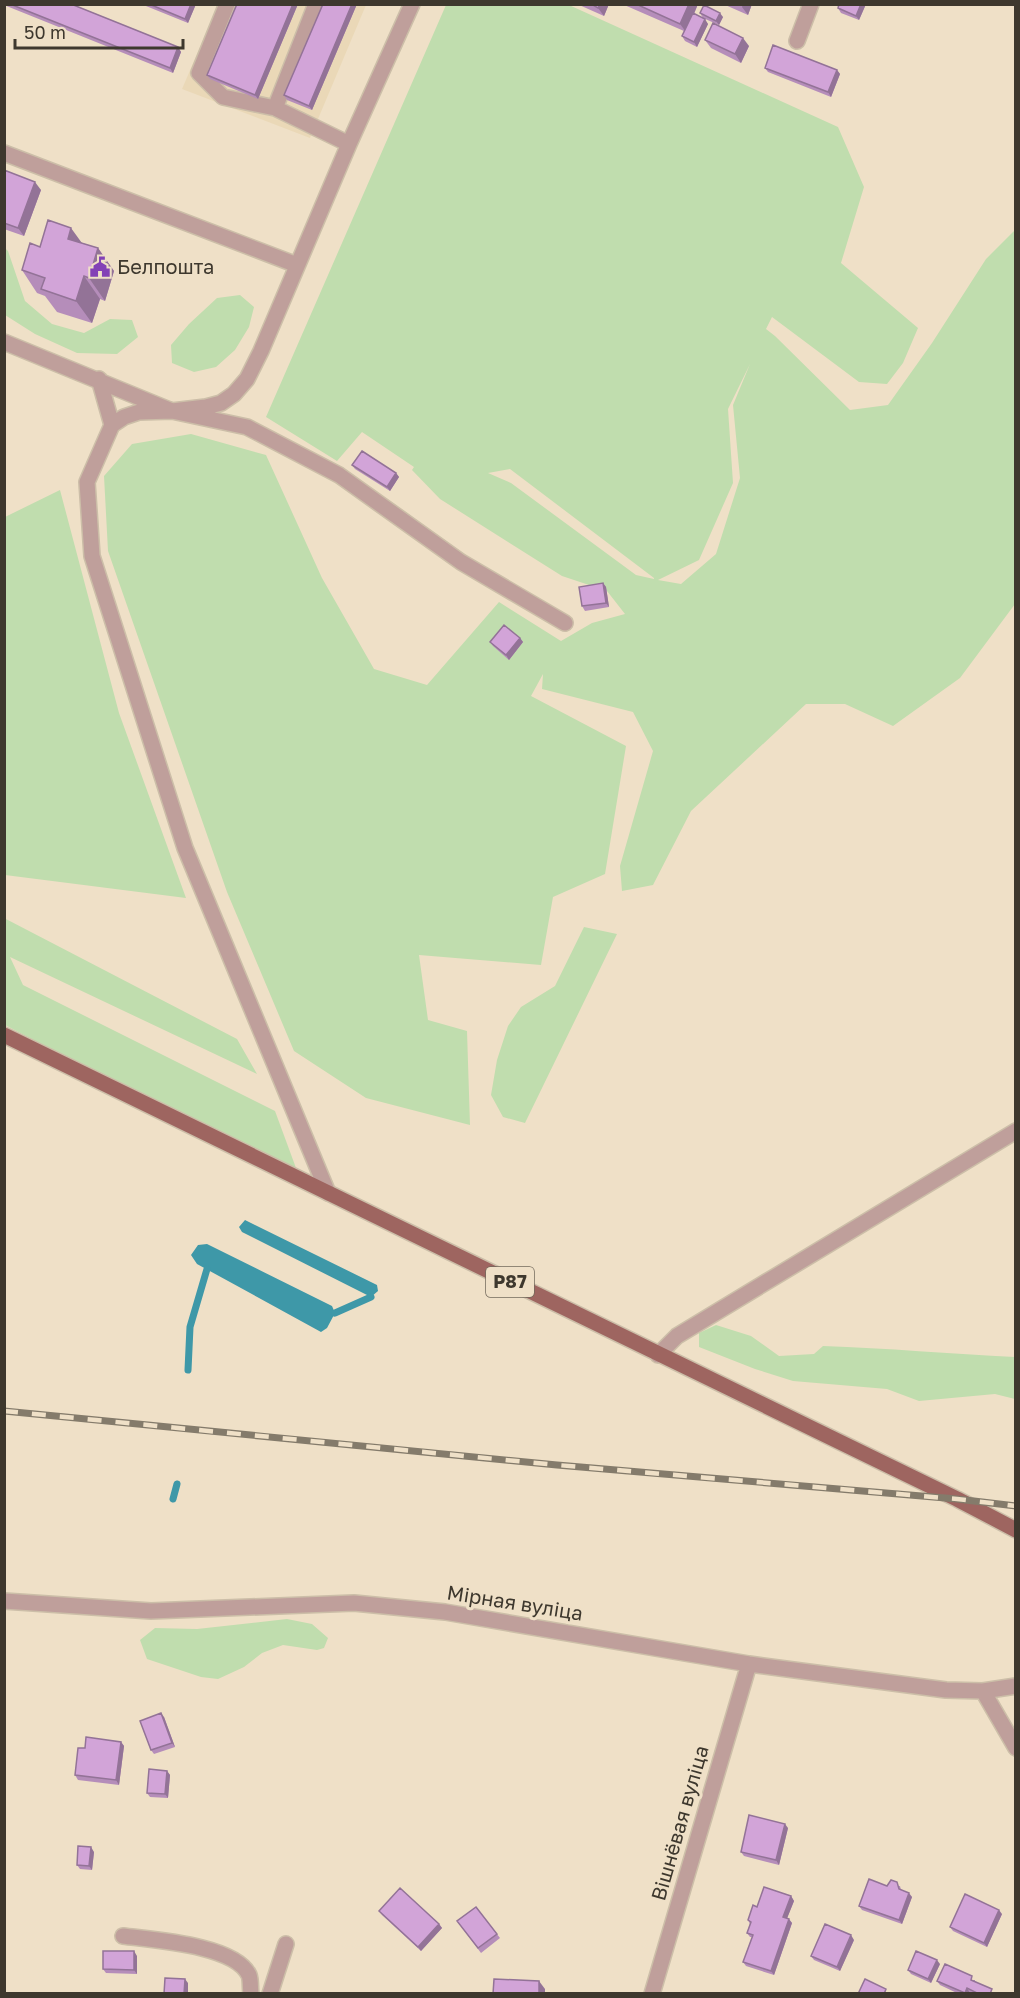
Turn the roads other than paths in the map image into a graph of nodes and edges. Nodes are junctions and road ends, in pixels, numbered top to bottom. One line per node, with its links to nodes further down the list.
1 (227, 4): 6 (street)
2 (316, 4): 6 (street)
3 (412, 4): 7 (street)
4 (811, 4): 5 (street)
5 (796, 41)
6 (275, 108): 7 (street)
7 (349, 144): 9 (street)
8 (4, 153): 9 (street)
9 (297, 265): 12 (street)
10 (4, 342): 11 (street)
11 (99, 380): 12 (street); 13 (street)
12 (172, 411): 13 (street); 14 (street)
13 (112, 425): 17 (street)
14 (565, 623)
15 (4, 1035): 17 (main road, Р87)
16 (1016, 1131): 18 (street)
17 (328, 1193): 18 (main road, Р87)
18 (658, 1355): 19 (main road, Р87)
19 (1016, 1530)
20 (4, 1602): 21 (street, Мірная вуліца)
21 (749, 1664): 23 (street, Мірная вуліца); 29 (street, Вішнёвая вуліца)
22 (1016, 1686): 23 (street, Мірная вуліца)
23 (983, 1691): 24 (street)
24 (1016, 1748)
25 (123, 1935): 27 (street)
26 (286, 1944): 28 (street)
27 (251, 1994)
28 (270, 1994)
29 (652, 1994)

